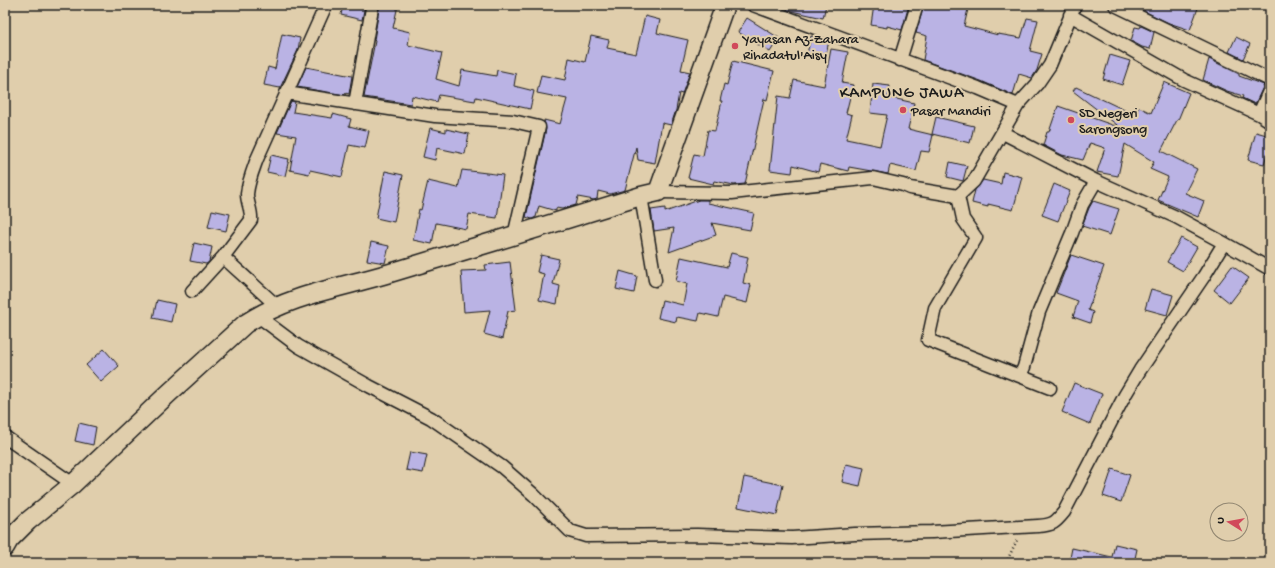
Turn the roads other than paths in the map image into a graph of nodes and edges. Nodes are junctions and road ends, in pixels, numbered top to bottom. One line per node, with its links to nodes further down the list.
1 (326, 5): 11 (street)
2 (725, 5): 18 (street)
3 (752, 5): 8 (street)
4 (917, 5): 8 (street)
5 (1116, 5): 9 (street)
6 (372, 8): 12 (street)
7 (1073, 10): 13 (street); 14 (street)
8 (900, 60): 13 (street)
9 (1270, 80)
10 (1270, 89): 14 (street)
11 (286, 92): 12 (street); 22 (street)
12 (355, 104): 20 (street)
13 (1018, 105): 16 (street)
14 (1259, 114): 15 (street)
15 (1270, 121)
16 (1003, 132): 17 (street); 19 (street)
17 (1096, 181): 21 (street); 28 (street)
18 (649, 194): 19 (street); 20 (street); 24 (street)
19 (958, 196): 28 (street)
20 (514, 236): 26 (street)
21 (1224, 243): 23 (street); 27 (street)
22 (223, 257): 25 (street); 26 (street)
23 (1270, 269)
24 (655, 280)
25 (192, 291)
26 (277, 306): 27 (street)
27 (258, 316): 31 (street)
28 (1020, 376): 29 (street)
29 (1050, 388)
30 (5, 437): 31 (street)
31 (73, 484): 32 (street)
32 (5, 547)

